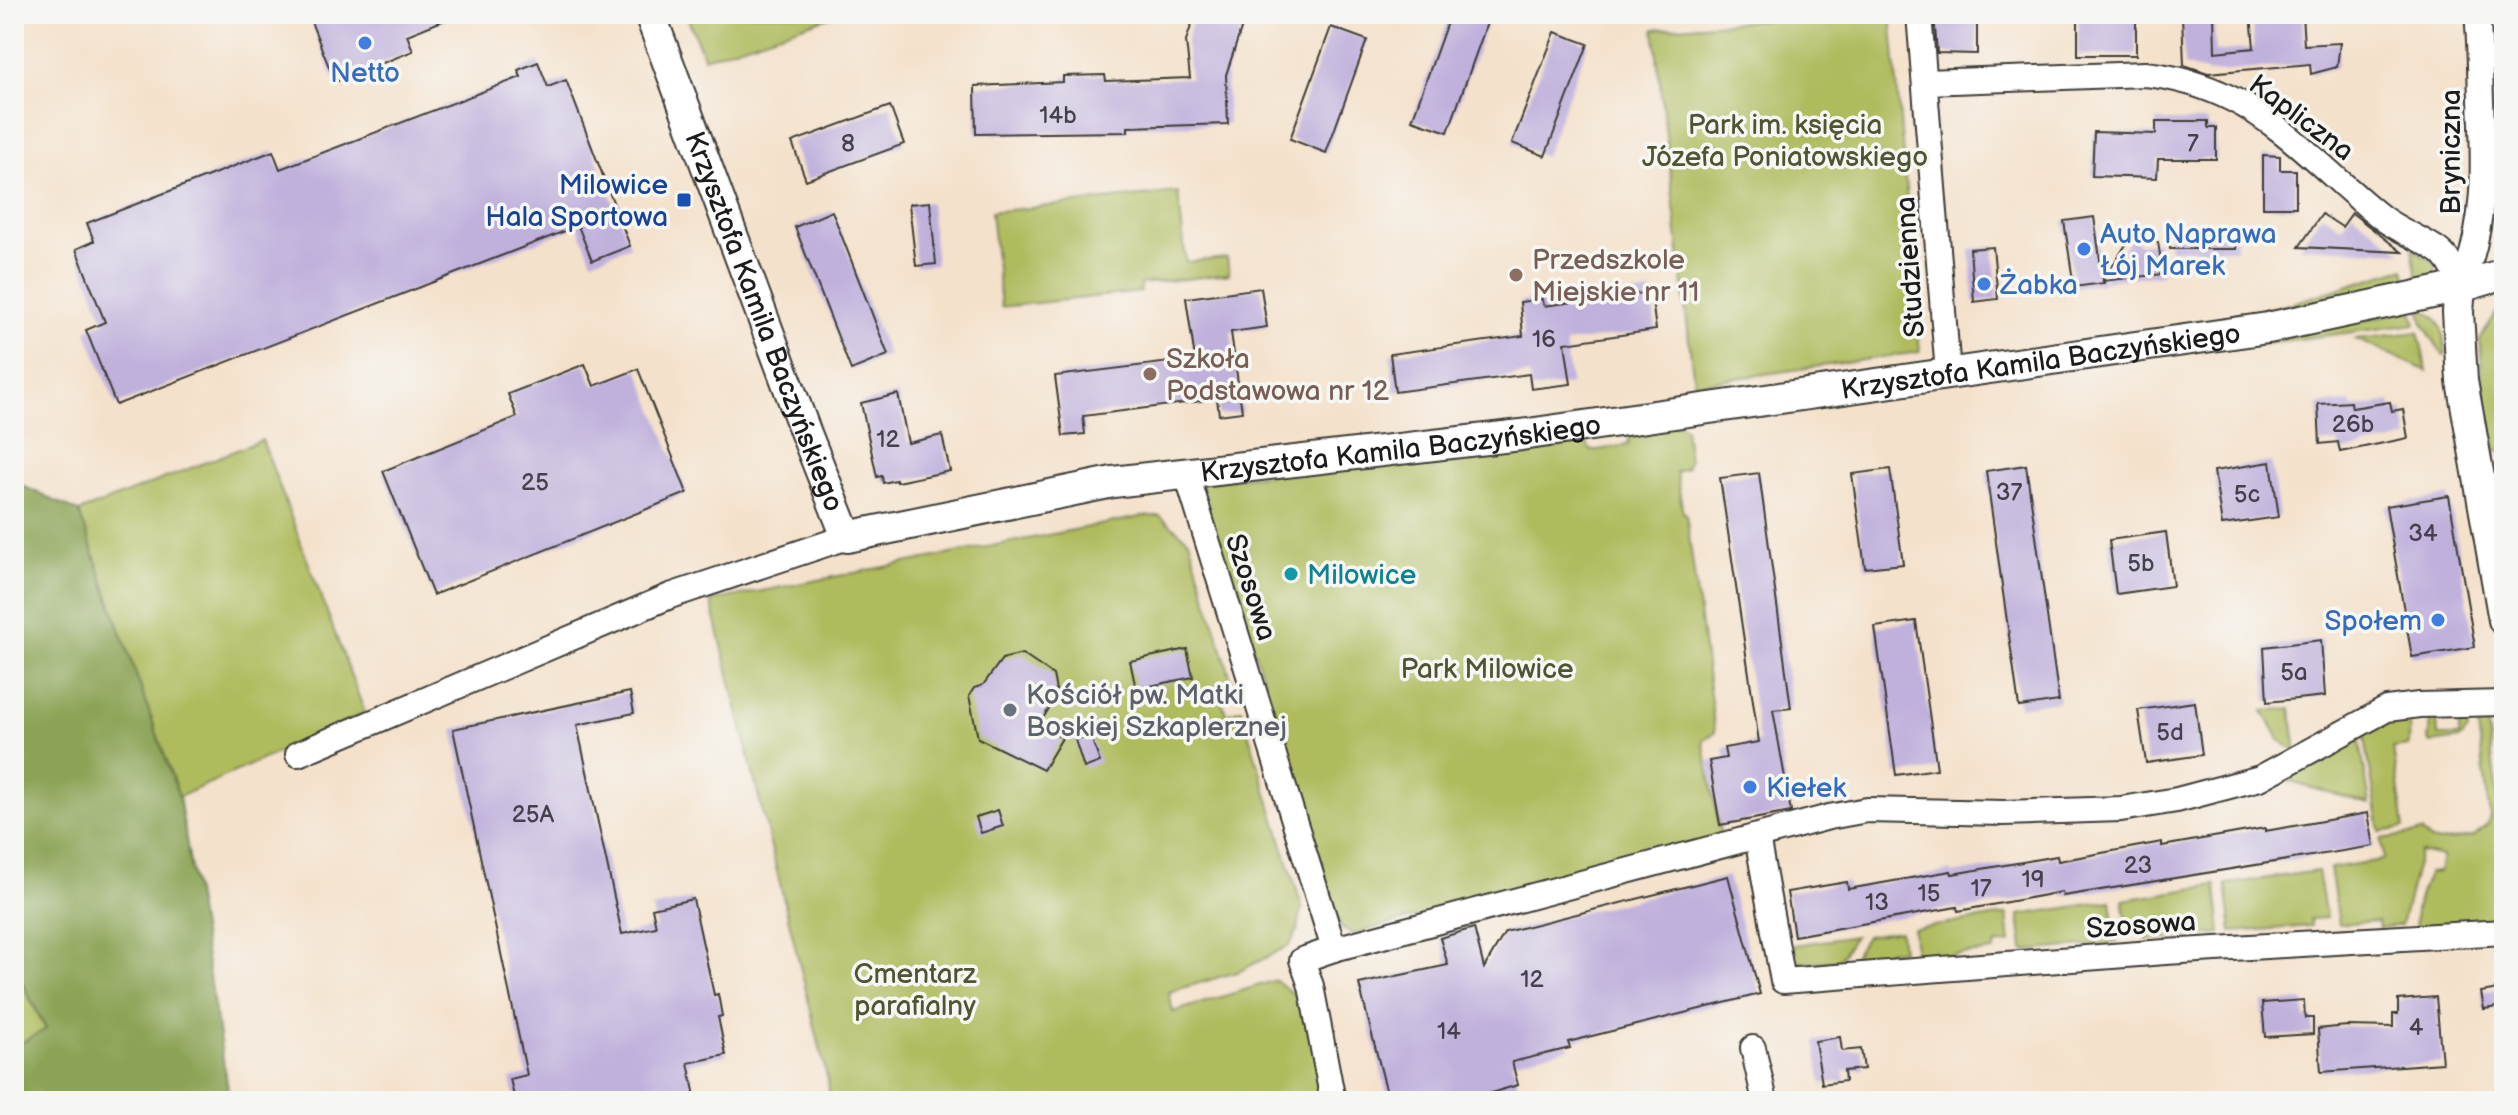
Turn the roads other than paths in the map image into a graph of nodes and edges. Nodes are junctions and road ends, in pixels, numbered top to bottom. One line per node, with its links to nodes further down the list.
1 (650, 14): 9 (street, Krzysztofa Kamila Baczyńskiego)
2 (1919, 14): 4 (street, Studzienna)
3 (2477, 14): 6 (street, Bryniczna)
4 (1925, 82): 6 (street, Kapliczna); 7 (street, Studzienna)
5 (2504, 274): 6 (street, Krzysztofa Kamila Baczyńskiego)
6 (2460, 287): 7 (street, Krzysztofa Kamila Baczyńskiego); 10 (street)
7 (1948, 373): 8 (street, Krzysztofa Kamila Baczyńskiego)
8 (1186, 472): 9 (street, Krzysztofa Kamila Baczyńskiego); 15 (street, Szosowa)
9 (847, 537): 12 (street)
10 (2504, 620)
11 (2504, 703): 13 (street)
12 (298, 754)
13 (1757, 837): 14 (street, Szosowa); 15 (street)
14 (2504, 932)
15 (1334, 949): 17 (street)
16 (1753, 1048): 18 (street)
17 (1333, 1101)
18 (1765, 1101)

